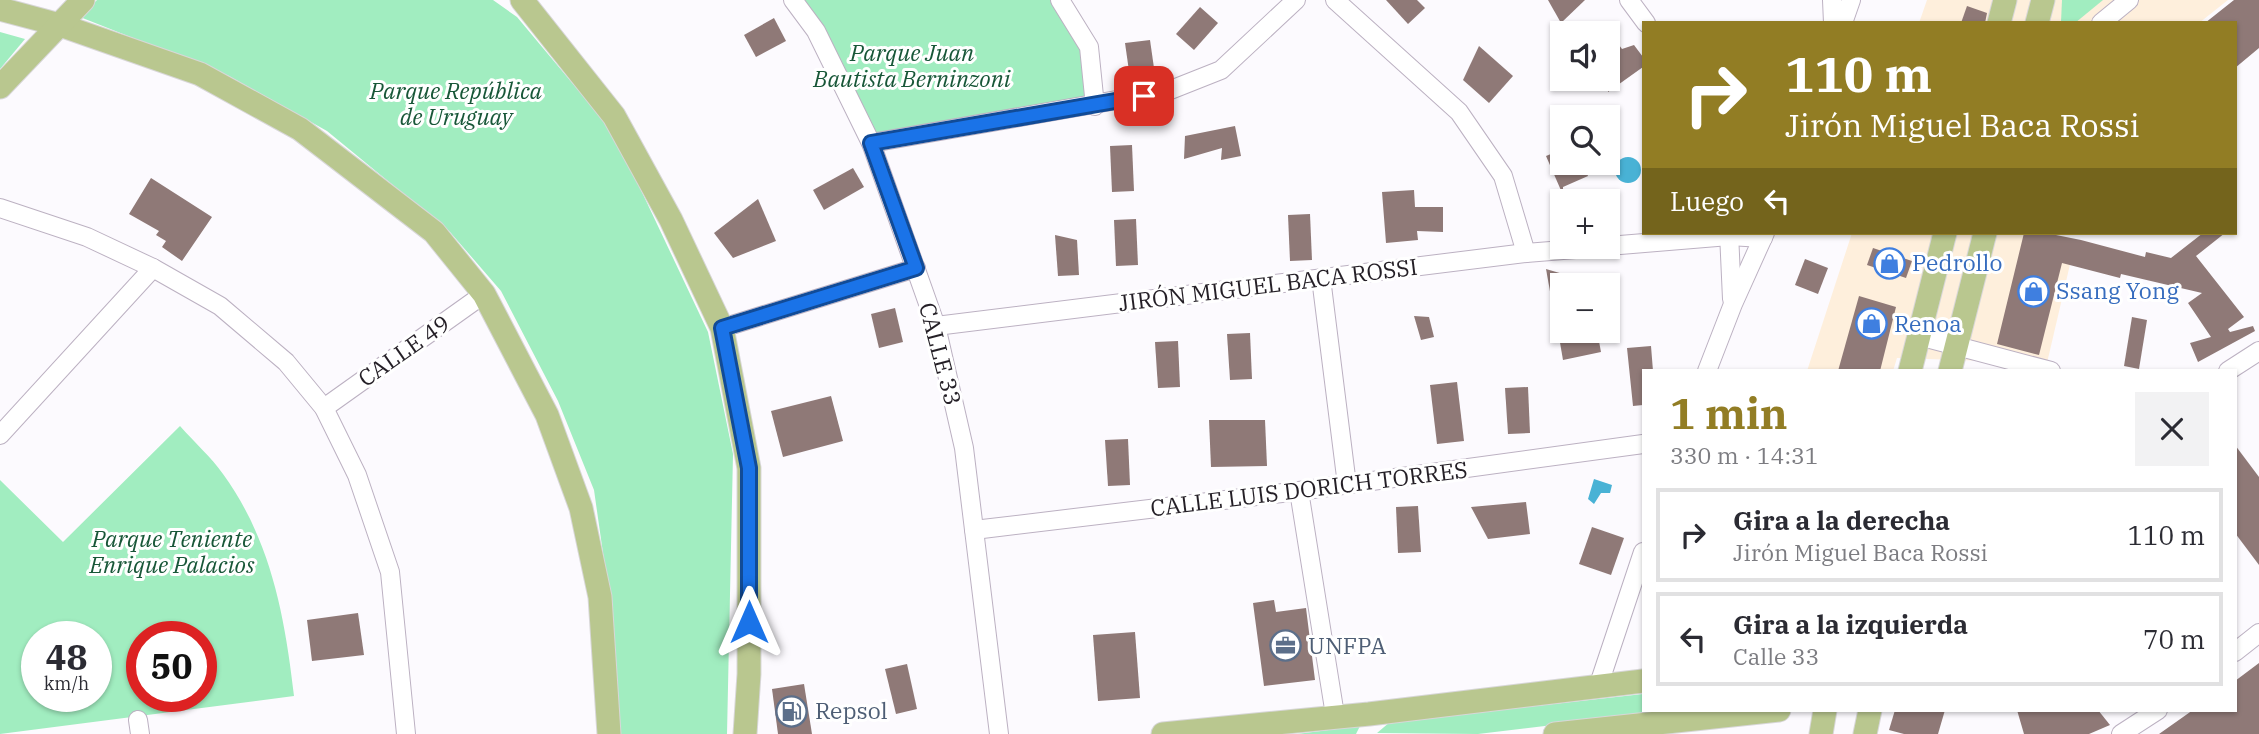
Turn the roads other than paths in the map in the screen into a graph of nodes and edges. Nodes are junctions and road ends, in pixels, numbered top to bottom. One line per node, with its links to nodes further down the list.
1 (6, 0): 13 (main road)
2 (83, 0): 19 (main road)
3 (522, 0): 38 (main road)
4 (793, 0): 22 (street, CALLE 33)
5 (1060, 0): 21 (street)
6 (1296, 0): 21 (street)
7 (1335, 0): 31 (street)
8 (1629, 0): 14 (street)
9 (1832, 0): 15 (street)
10 (1851, 0): 16 (street)
11 (2043, 0): 17 (main road)
12 (2129, 0): 18 (street)
13 (0, 8): 19 (main road)
14 (1645, 21)
15 (1833, 21)
16 (1844, 21)
17 (2038, 21)
18 (2103, 21)
19 (60, 25): 20 (main road); 35 (main road)
20 (0, 87)
21 (1095, 106): 22 (street)
22 (871, 143): 33 (street, CALLE 33)
23 (0, 208): 32 (street)
24 (1719, 235): 29 (street)
25 (1729, 235): 36 (street)
26 (1764, 235): 36 (street)
27 (1944, 235): 39 (main road)
28 (1984, 235): 40 (main road)
29 (1620, 245)
30 (1550, 251): 31 (street, JIRÓN MIGUEL BACA ROSSI)
31 (1526, 253): 34 (street, JIRÓN MIGUEL BACA ROSSI)
32 (153, 268): 47 (street); 48 (street)
33 (916, 268): 37 (street, CALLE 33); 38 (street)
34 (1321, 278): 37 (street, JIRÓN MIGUEL BACA ROSSI); 50 (street)
35 (484, 294): 47 (street, CALLE 49); 67 (main road)
36 (1733, 304): 42 (street)
37 (936, 326): 52 (street, CALLE 33)
38 (722, 328): 68 (main road)
39 (1919, 336): 40 (street); 43 (main road)
40 (1956, 345): 44 (main road); 45 (street)
41 (2259, 351): 46 (street)
42 (1708, 369)
43 (1911, 369)
44 (1950, 369)
45 (2044, 369)
46 (2231, 369)
47 (324, 408): 66 (street)
48 (0, 435)
49 (1642, 444): 50 (street, CALLE LUIS DORICH TORRES)
50 (1347, 485): 51 (street, CALLE LUIS DORICH TORRES)
51 (1299, 491): 52 (street, CALLE LUIS DORICH TORRES); 62 (street)
52 (974, 530): 69 (street, CALLE 33)
53 (1642, 555): 57 (street)
54 (2259, 634): 55 (street)
55 (2237, 650)
56 (1642, 681): 57 (main road)
57 (1598, 687): 64 (main road)
58 (1746, 712): 63 (main road)
59 (1825, 712): 72 (main road)
60 (1870, 712): 73 (main road)
61 (2155, 712): 74 (street)
62 (1335, 715): 64 (main road); 70 (main road)
63 (1679, 716): 65 (main road)
64 (1366, 724)
65 (1584, 732): 71 (main road)
66 (406, 734)
67 (609, 734)
68 (744, 734)
69 (999, 734)
70 (1163, 734)
71 (1555, 734)
72 (1821, 734)
73 (1865, 734)
74 (2121, 734)

